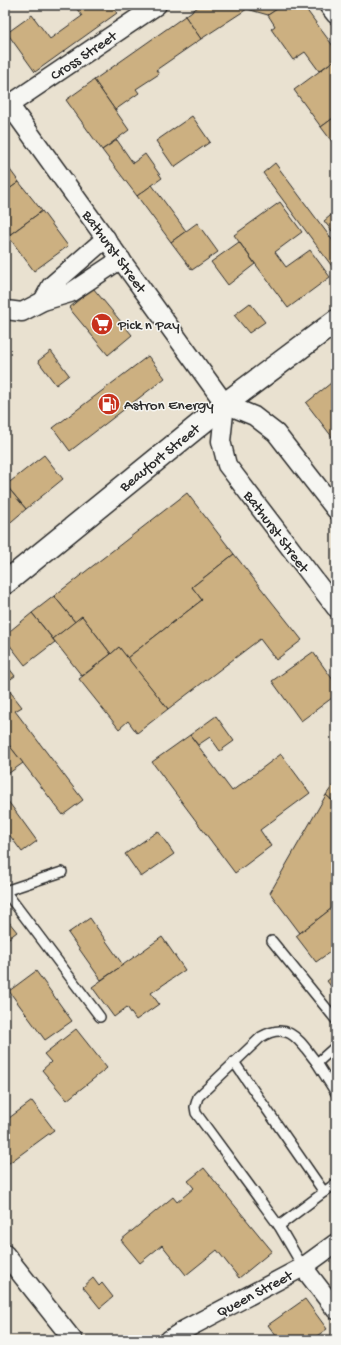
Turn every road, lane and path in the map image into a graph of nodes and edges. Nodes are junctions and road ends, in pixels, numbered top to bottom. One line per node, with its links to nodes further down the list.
1 (157, 5): 4 (street, Cross Street)
2 (328, 5): 3 (street)
3 (336, 15)
4 (7, 102): 5 (street, Bathurst Street)
5 (106, 238): 6 (street, Bathurst Street); 7 (street)
6 (121, 259): 7 (street); 10 (street, Bathurst Street)
7 (43, 300): 8 (street)
8 (5, 309)
9 (336, 321): 10 (main road, Beaufort Street)
10 (225, 404): 11 (street); 12 (main road, Beaufort Street); 13 (street, Bathurst Street)
11 (336, 510)
12 (5, 582)
13 (336, 608)
14 (62, 872): 15 (lane)
15 (5, 891): 17 (lane)
16 (272, 941): 18 (lane)
17 (100, 1017)
18 (335, 1019)
19 (336, 1046): 21 (lane)
20 (234, 1062): 21 (lane); 24 (lane); 25 (lane)
21 (317, 1063): 22 (lane)
22 (336, 1093)
23 (336, 1182): 24 (lane)
24 (324, 1192): 25 (lane)
25 (279, 1226): 28 (lane)
26 (336, 1243): 28 (street, Queen Street)
27 (5, 1254): 30 (street)
28 (304, 1267): 29 (street); 31 (street, Queen Street)
29 (336, 1310)
30 (73, 1340)
31 (169, 1340)

